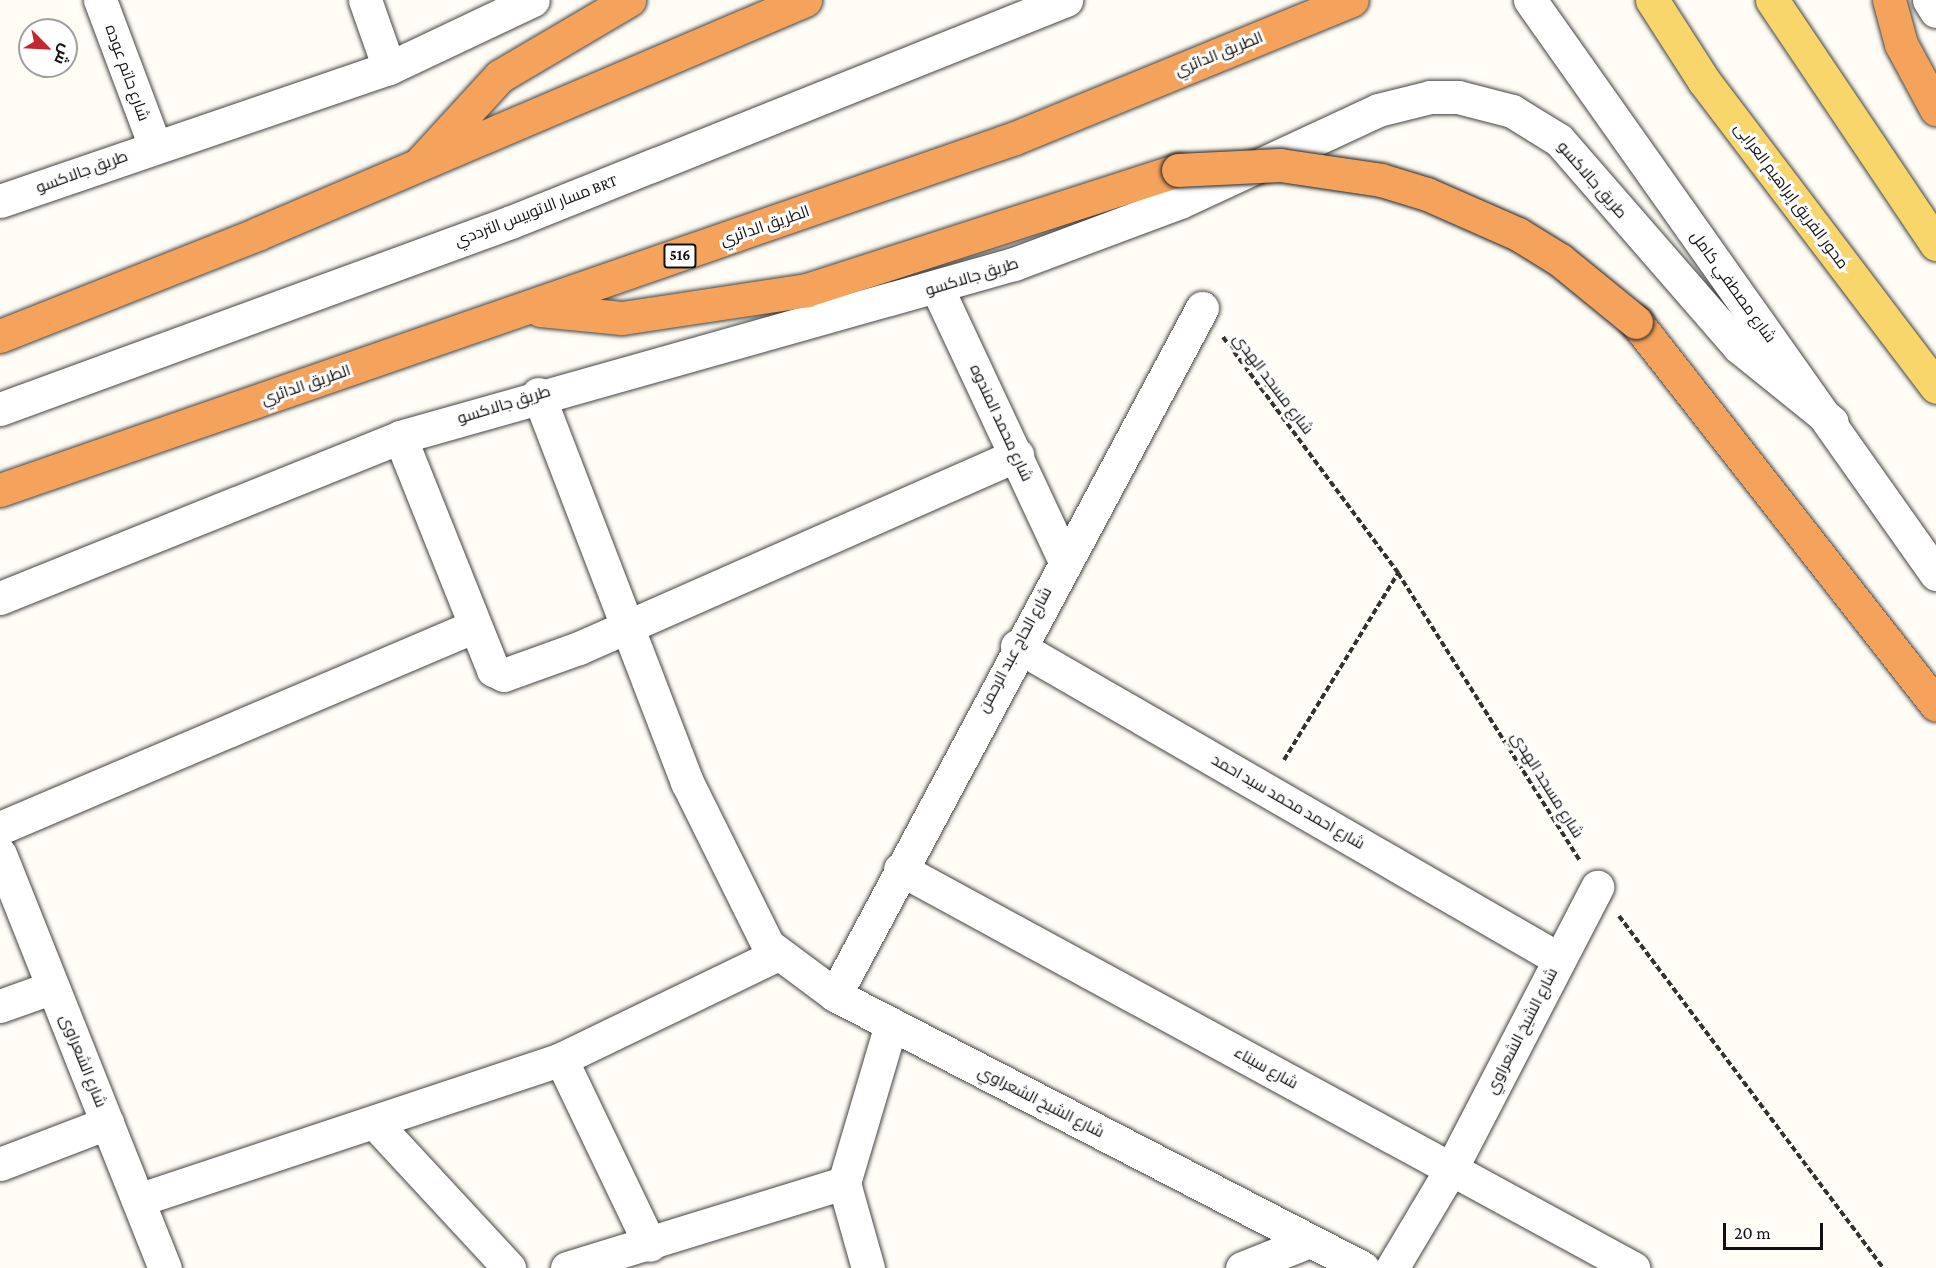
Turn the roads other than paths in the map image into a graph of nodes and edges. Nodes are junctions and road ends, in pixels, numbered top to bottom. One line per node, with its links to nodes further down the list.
1 (100, 0): 16 (street, شارع حاتم عوده)
2 (365, 0): 14 (street)
3 (533, 0): 14 (street, طريق جالاكسو)
4 (629, 0): 17 (highway)
5 (805, 0): 17 (highway)
6 (1066, 0): 26 (street, مسار الاتوبيس الترددي BRT)
7 (1352, 0): 22 (highway, الطريق الدائري / 516)
8 (1530, 0): 27 (street, شارع مصطفي كامل)
9 (1652, 0): 24 (main road, محور الفريق إبراهيم العرابى)
10 (1772, 0): 19 (main road)
11 (1889, 0): 15 (highway)
12 (1929, 0): 13 (street)
13 (1936, 11)
14 (389, 68): 16 (street, طريق جالاكسو)
15 (1936, 109)
16 (154, 146): 18 (street, طريق جالاكسو)
17 (419, 165): 23 (highway)
18 (0, 201)
19 (1936, 244)
20 (937, 288): 25 (street, طريق جالاكسو); 27 (street, طريق جالاكسو); 29 (street, شارع محمد المندوه)
21 (1202, 308): 31 (street, شارع الحاج عبد الرحمن)
22 (530, 309): 30 (highway, الطريق الدائري / 516); 37 (highway, bridge)
23 (7, 330)
24 (1936, 387)
25 (538, 394): 28 (street, طريق جالاكسو); 35 (street, شارع الشيخ الشعراوي)
26 (0, 409)
27 (1832, 422): 32 (street, شارع مصطفي كامل)
28 (400, 437): 33 (street, طريق جالاكسو); 34 (street)
29 (1017, 455): 31 (street, شارع محمد المندوه); 35 (street)
30 (0, 489)
31 (1064, 559): 36 (street, شارع الحاج عبد الرحمن)
32 (1936, 574)
33 (0, 598)
34 (475, 626): 35 (street); 38 (street)
35 (627, 626): 42 (street, شارع الشيخ الشعراوي)
36 (1017, 646): 40 (street, شارع الحاج عبد الرحمن); 43 (street, شارع احمد محمد سيد احمد)
37 (1936, 704)
38 (0, 828)
39 (0, 854): 44 (street, شارع الشعراوى)
40 (900, 869): 45 (street, شارع الحاج عبد الرحمن); 52 (street, شارع سيناء)
41 (1597, 887): 43 (street, شارع الشيخ الشعراوي)
42 (778, 954): 45 (street, شارع الشيخ الشعراوي); 48 (street)
43 (1559, 959): 52 (street, شارع الشيخ الشعراوي)
44 (53, 987): 46 (street); 50 (street, شارع الشعراوى)
45 (835, 995): 47 (street, شارع الشيخ الشعراوي)
46 (0, 1006)
47 (891, 1024): 53 (street); 55 (street, شارع الشيخ الشعراوي)
48 (561, 1059): 49 (street); 56 (street)
49 (374, 1122): 54 (street); 58 (street)
50 (107, 1123): 51 (street); 54 (street, شارع الشعراوى)
51 (0, 1164)
52 (1451, 1169): 63 (street, شارع الشيخ الشعراوي); 64 (street, شارع سيناء)
53 (844, 1183): 56 (street); 60 (street)
54 (138, 1200): 57 (street, شارع الشعراوى)
55 (1310, 1241): 61 (street); 62 (street, شارع الشيخ الشعراوي)
56 (650, 1245): 59 (street)
57 (165, 1268)
58 (509, 1268)
59 (567, 1268)
60 (868, 1268)
61 (1242, 1268)
62 (1363, 1268)
63 (1392, 1268)
64 (1632, 1268)

